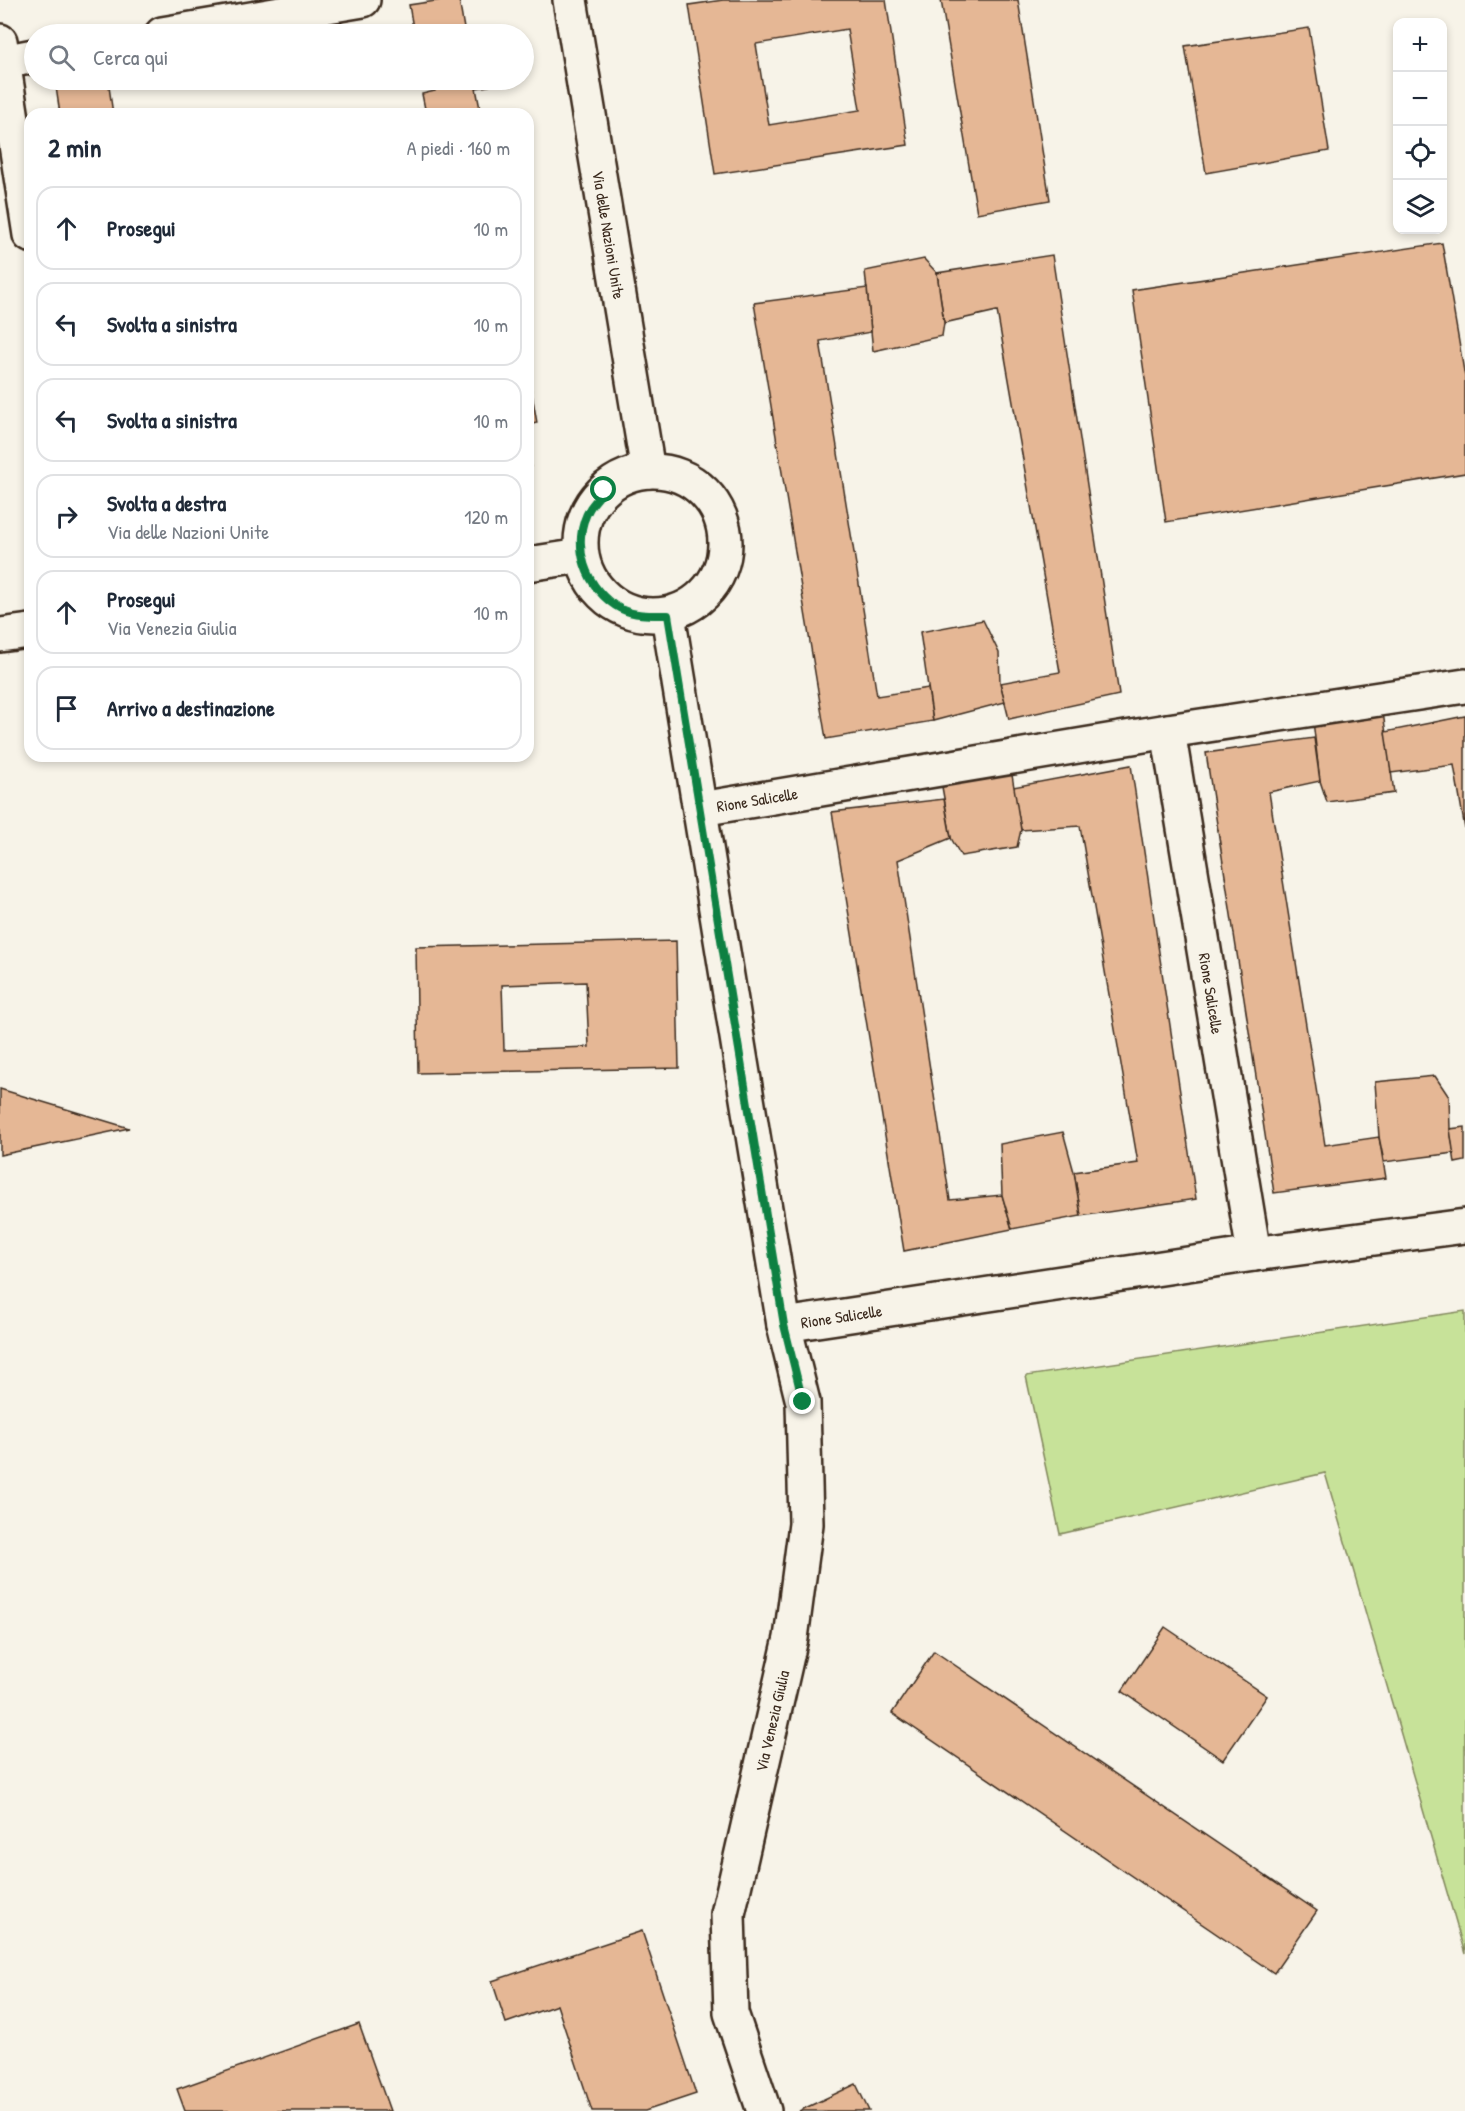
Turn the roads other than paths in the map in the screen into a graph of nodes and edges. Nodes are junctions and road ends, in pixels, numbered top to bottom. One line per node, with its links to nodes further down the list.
1 (363, 0): 3 (street)
2 (570, 0): 6 (street, Via delle Nazioni Unite)
3 (221, 24)
4 (13, 53): 5 (street)
5 (24, 171)
6 (648, 471): 7 (street); 9 (street)
7 (581, 556): 8 (street); 9 (street)
8 (534, 563)
9 (668, 615): 14 (street)
10 (24, 632): 11 (street)
11 (0, 634)
12 (1465, 686): 13 (street, Rione Salicelle)
13 (1168, 731): 14 (street, Rione Salicelle); 16 (street, Rione Salicelle)
14 (701, 809): 17 (street)
15 (1465, 1226): 16 (street, Rione Salicelle)
16 (1254, 1254): 17 (street, Rione Salicelle)
17 (784, 1325): 18 (street, Via Venezia Giulia)
18 (764, 2111)

